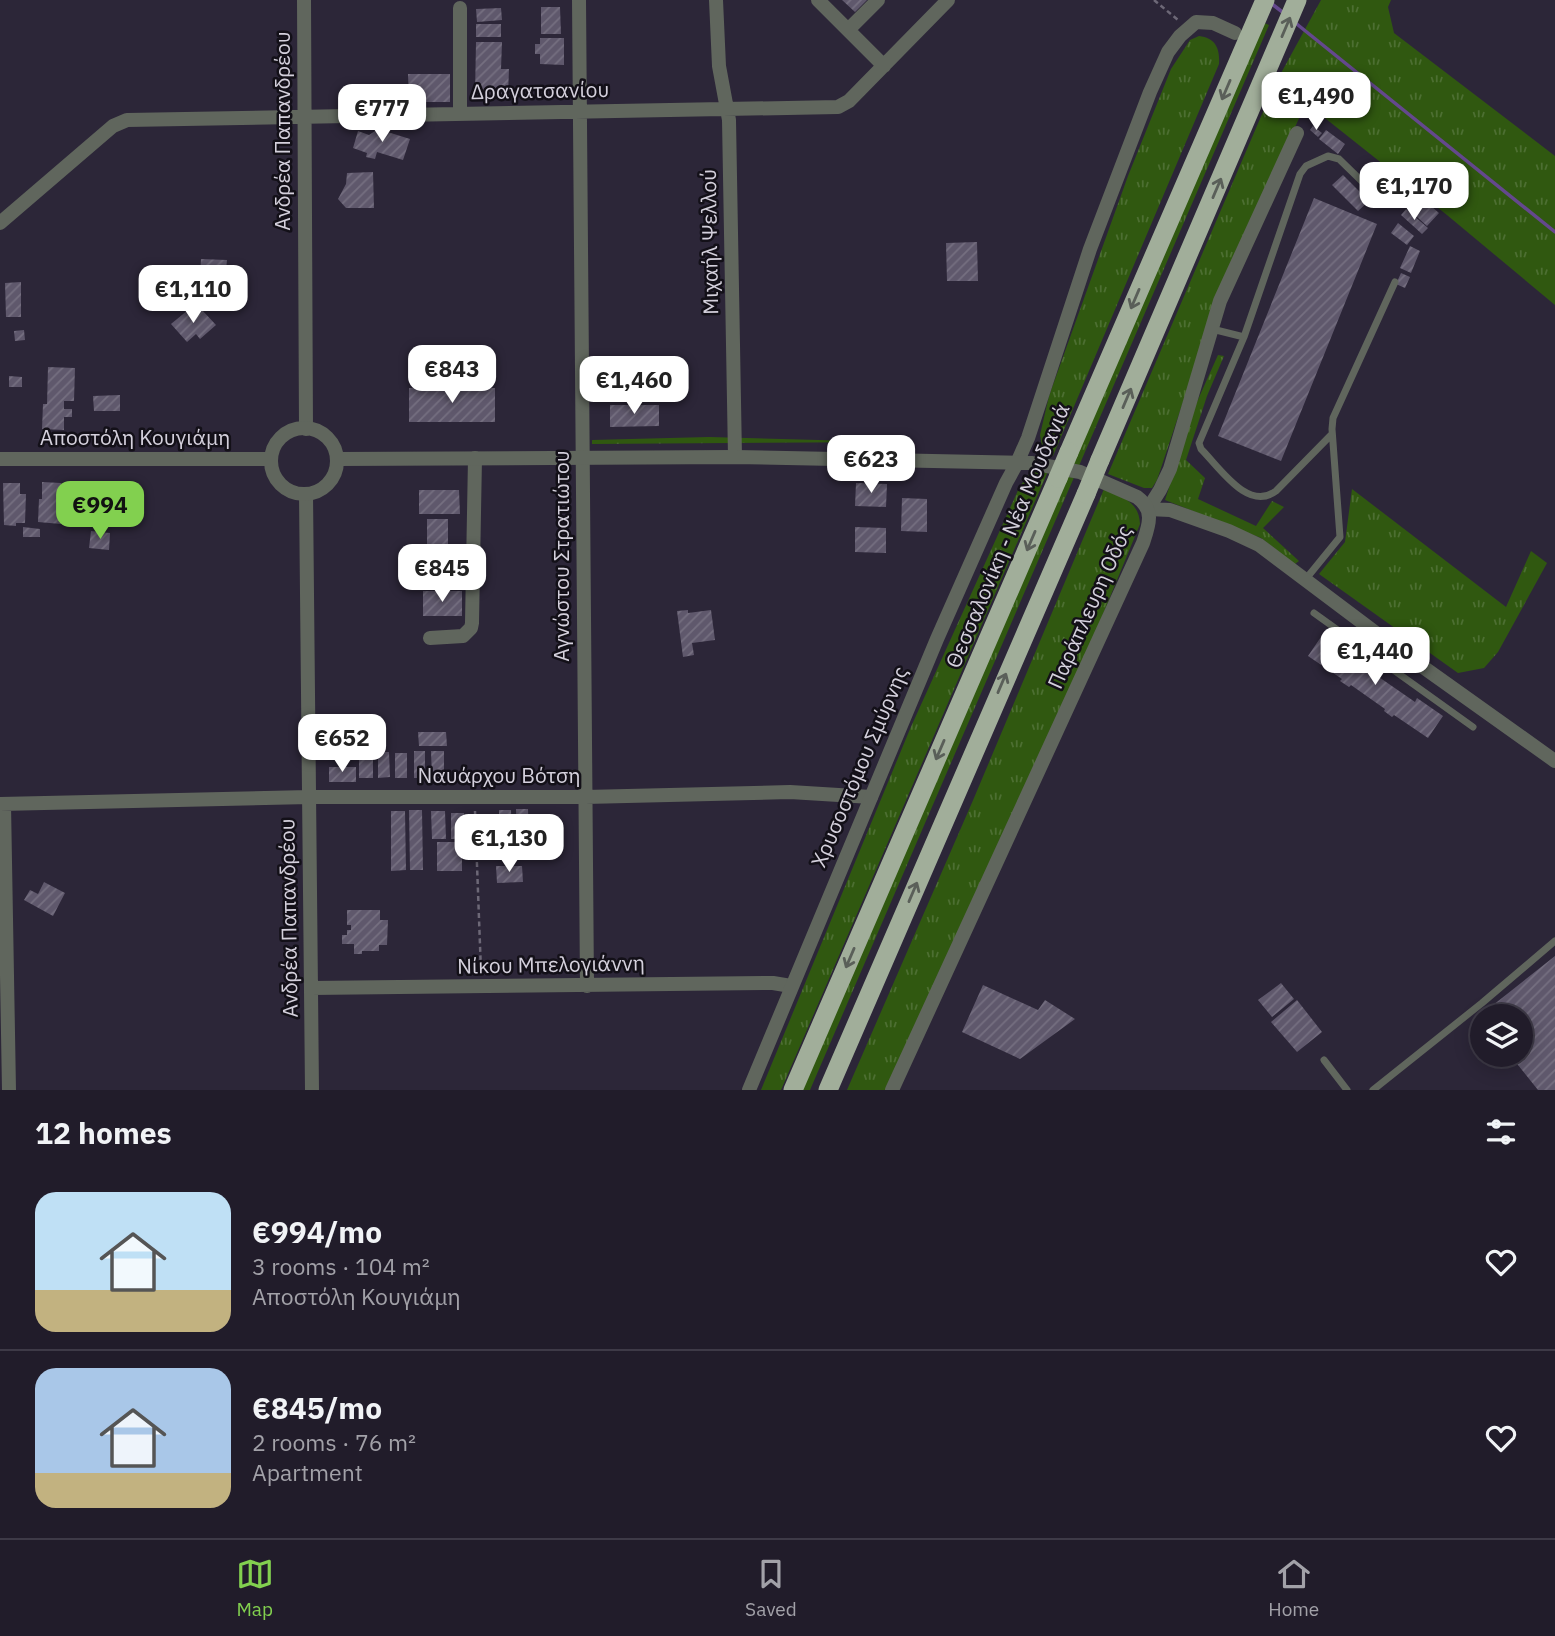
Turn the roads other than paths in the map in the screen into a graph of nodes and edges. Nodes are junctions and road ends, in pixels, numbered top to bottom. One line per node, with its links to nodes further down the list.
1 (304, 0): 16 (street, Ανδρέα Παπανδρέου)
2 (579, 0): 14 (street, Αγνώστου Στρατιώτου)
3 (716, 0): 13 (street, Μιχαήλ Ψελλού)
4 (818, 0): 10 (street)
5 (878, 0): 10 (street)
6 (948, 0): 12 (street, Δραγατσανίου)
7 (1265, 0): 11 (highway, Θεσσαλονίκη - Νέα Μουδανιά)
8 (1297, 0): 56 (highway, one-way to 8, bridge)
9 (460, 8): 15 (street)
10 (848, 30): 12 (street)
11 (1244, 30): 32 (street, Χρυσοστόμου Σμύρνης); 55 (highway, Θεσσαλονίκη - Νέα Μουδανιά, one-way to 55, bridge)
12 (884, 66): 13 (street, Δραγατσανίου)
13 (729, 110): 14 (street, Δραγατσανίου); 25 (street, Μιχαήλ Ψελλού)
14 (580, 111): 15 (street, Δραγατσανίου); 27 (street, Αγνώστου Στρατιώτου)
15 (460, 113): 16 (street, Δραγατσανίου)
16 (304, 117): 19 (street, Δραγατσανίου); 23 (street, Ανδρέα Παπανδρέου)
17 (1297, 133): 21 (street, Παράπλευρη Οδός)
18 (1379, 198): 22 (lane)
19 (0, 223)
20 (1395, 282): 24 (lane)
21 (1212, 329): 22 (lane); 35 (street, Παράπλευρη Οδός)
22 (1244, 337): 24 (lane)
23 (306, 429): 29 (street); 30 (street)
24 (1332, 434): 36 (lane)
25 (735, 457): 27 (street); 31 (street)
26 (475, 458): 27 (street); 30 (street); 38 (street)
27 (582, 458): 44 (street, Αγνώστου Στρατιώτου)
28 (0, 459): 29 (street, Αποστόλη Κουγιάμη)
29 (270, 459): 34 (street)
30 (337, 459): 34 (street)
31 (985, 462): 32 (street); 33 (street)
32 (1017, 463): 33 (street, Χρυσοστόμου Σμύρνης); 35 (street)
33 (1006, 483): 45 (street, Χρυσοστόμου Σμύρνης)
34 (306, 494): 43 (street, Ανδρέα Παπανδρέου)
35 (1148, 509): 36 (street); 57 (street, Παράπλευρη Οδός)
36 (1305, 580): 39 (street)
37 (1314, 613): 40 (lane)
38 (430, 638)
39 (1388, 642): 40 (lane); 42 (street)
40 (1377, 657): 41 (lane)
41 (1473, 727)
42 (1555, 761)
43 (309, 797): 44 (street, Ναυάρχου Βότση); 46 (street, Ναυάρχου Βότση); 50 (street, Ανδρέα Παπανδρέου)
44 (585, 797): 45 (street, Ναυάρχου Βότση); 48 (street, Αγνώστου Στρατιώτου)
45 (871, 797): 49 (street, Χρυσοστόμου Σμύρνης)
46 (2, 804): 52 (street)
47 (1555, 941): 59 (lane)
48 (587, 986): 49 (street, Νίκου Μπελογιάννη); 50 (street, Νίκου Μπελογιάννη)
49 (791, 986): 54 (street, Χρυσοστόμου Σμύρνης)
50 (311, 988): 53 (street, Ανδρέα Παπανδρέου)
51 (1324, 1060): 58 (lane)
52 (9, 1090)
53 (312, 1090)
54 (749, 1090)
55 (793, 1090)
56 (828, 1090)
57 (892, 1090)
58 (1347, 1090)
59 (1373, 1090)

